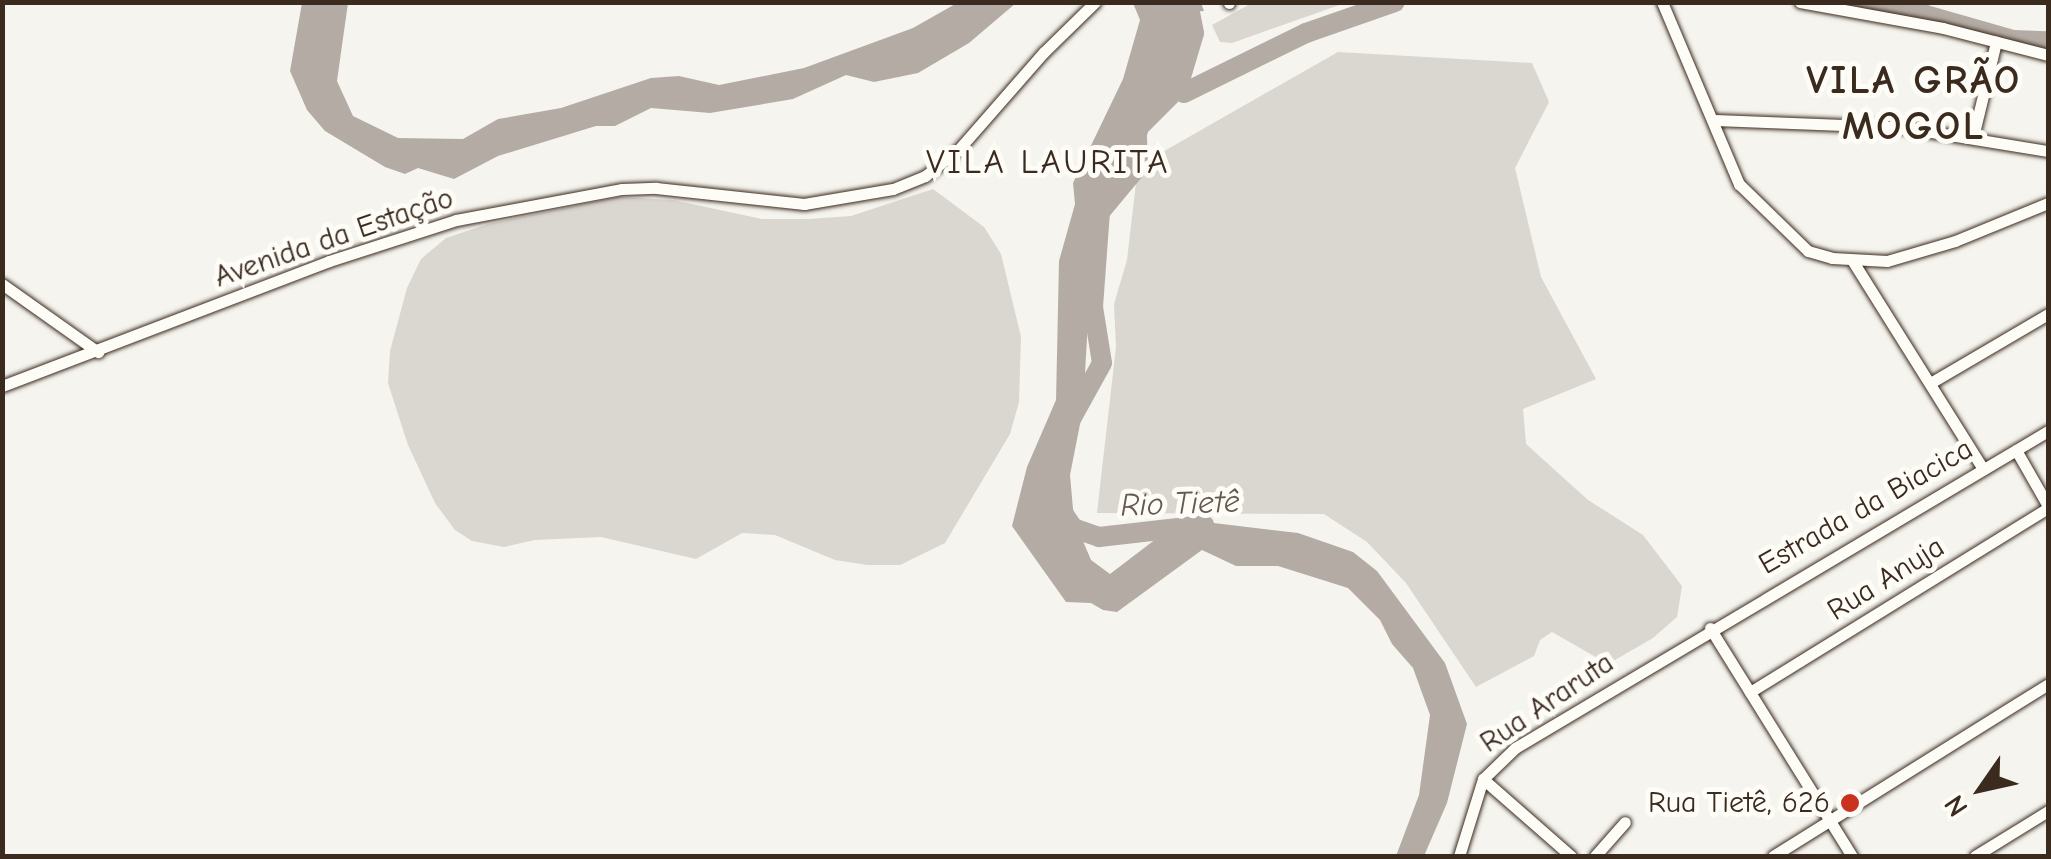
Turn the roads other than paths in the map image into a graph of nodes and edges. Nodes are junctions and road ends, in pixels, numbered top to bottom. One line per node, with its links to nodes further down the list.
1 (1095, 2): 13 (street, Avenida da Estação)
2 (1662, 2): 6 (street)
3 (1800, 2): 4 (street)
4 (1996, 42): 5 (street); 7 (street)
5 (2048, 55)
6 (1715, 120): 7 (street); 10 (street)
7 (1973, 138): 8 (street)
8 (2048, 151)
9 (2048, 203): 10 (street)
10 (1852, 260): 14 (street)
11 (2, 284): 13 (street)
12 (2048, 314): 14 (street)
13 (98, 352): 15 (street, Avenida da Estação)
14 (1932, 382): 18 (street)
15 (2, 386)
16 (2048, 431): 17 (street, Estrada da Biacica)
17 (2016, 450): 18 (street, Estrada da Biacica); 19 (street)
18 (1983, 469): 20 (street, Estrada da Biacica)
19 (2048, 507): 22 (street, Rua Anuja)
20 (1710, 628): 22 (street); 23 (street, Rua Araruta)
21 (2048, 684): 25 (street)
22 (1750, 692): 25 (street)
23 (1483, 780): 27 (street, Rua Araruta); 28 (street)
24 (2048, 812): 32 (street)
25 (1830, 821): 30 (street); 31 (street)
26 (1625, 822): 29 (street)
27 (1459, 856)
28 (1571, 856)
29 (1596, 856)
30 (1773, 856)
31 (1852, 856)
32 (1975, 856)

